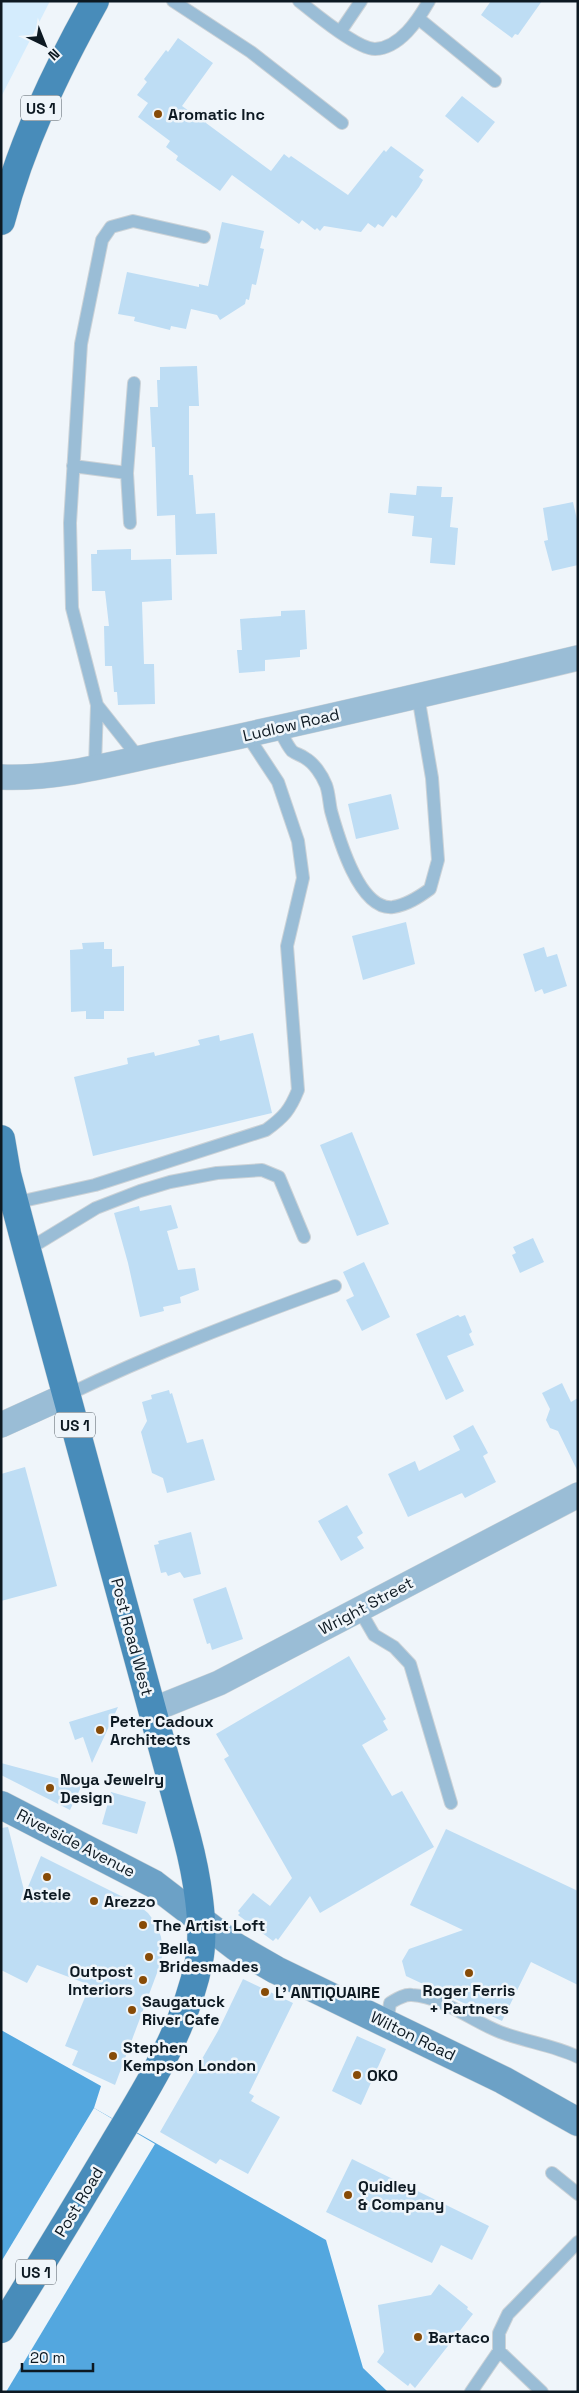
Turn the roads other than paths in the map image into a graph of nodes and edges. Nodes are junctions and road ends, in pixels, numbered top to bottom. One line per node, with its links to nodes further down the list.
1 (95, 1): 10 (main road, US 1)
2 (173, 1): 9 (lane)
3 (299, 1): 7 (lane)
4 (361, 1): 7 (lane)
5 (428, 1): 6 (lane)
6 (418, 19): 7 (lane); 8 (lane)
7 (340, 32)
8 (495, 82)
9 (342, 123)
10 (1, 221)
11 (204, 237): 13 (lane)
12 (134, 383): 14 (lane)
13 (74, 466): 14 (lane); 18 (lane)
14 (127, 473): 15 (lane)
15 (130, 523)
16 (578, 658): 17 (street, Ludlow Road)
17 (418, 696): 19 (street, Ludlow Road); 19 (lane)
18 (97, 705): 21 (lane); 22 (lane)
19 (279, 728): 20 (street, Ludlow Road)
20 (247, 735): 21 (street, Ludlow Road); 25 (lane)
21 (139, 758): 22 (street, Ludlow Road)
22 (95, 766): 23 (street, Ludlow Road)
23 (1, 777)
24 (1, 1139): 25 (main road, Post Road West / US 1)
25 (14, 1203): 27 (main road, Post Road West / US 1)
26 (304, 1237): 27 (lane)
27 (27, 1250): 29 (main road, Post Road West / US 1)
28 (335, 1286): 29 (lane)
29 (67, 1395): 30 (street); 33 (main road, Post Road West / US 1)
30 (1, 1426)
31 (578, 1495): 32 (street, Wright Street)
32 (359, 1609): 33 (street, Wright Street); 34 (lane)
33 (152, 1710): 36 (main road, Post Road West / US 1)
34 (451, 1803)
35 (1, 1805): 36 (main road, Riverside Avenue)
36 (199, 1918): 37 (main road, Wilton Road); 40 (main road, Post Road West / US 1)
37 (387, 2024): 38 (lane); 39 (main road, Wilton Road)
38 (578, 2057)
39 (578, 2122)
40 (124, 2126): 44 (main road, Post Road / US 1)
41 (552, 2173): 42 (lane)
42 (578, 2194)
43 (578, 2242): 45 (lane)
44 (1, 2329)
45 (499, 2351): 46 (lane); 47 (lane)
46 (471, 2392)
47 (542, 2392)

